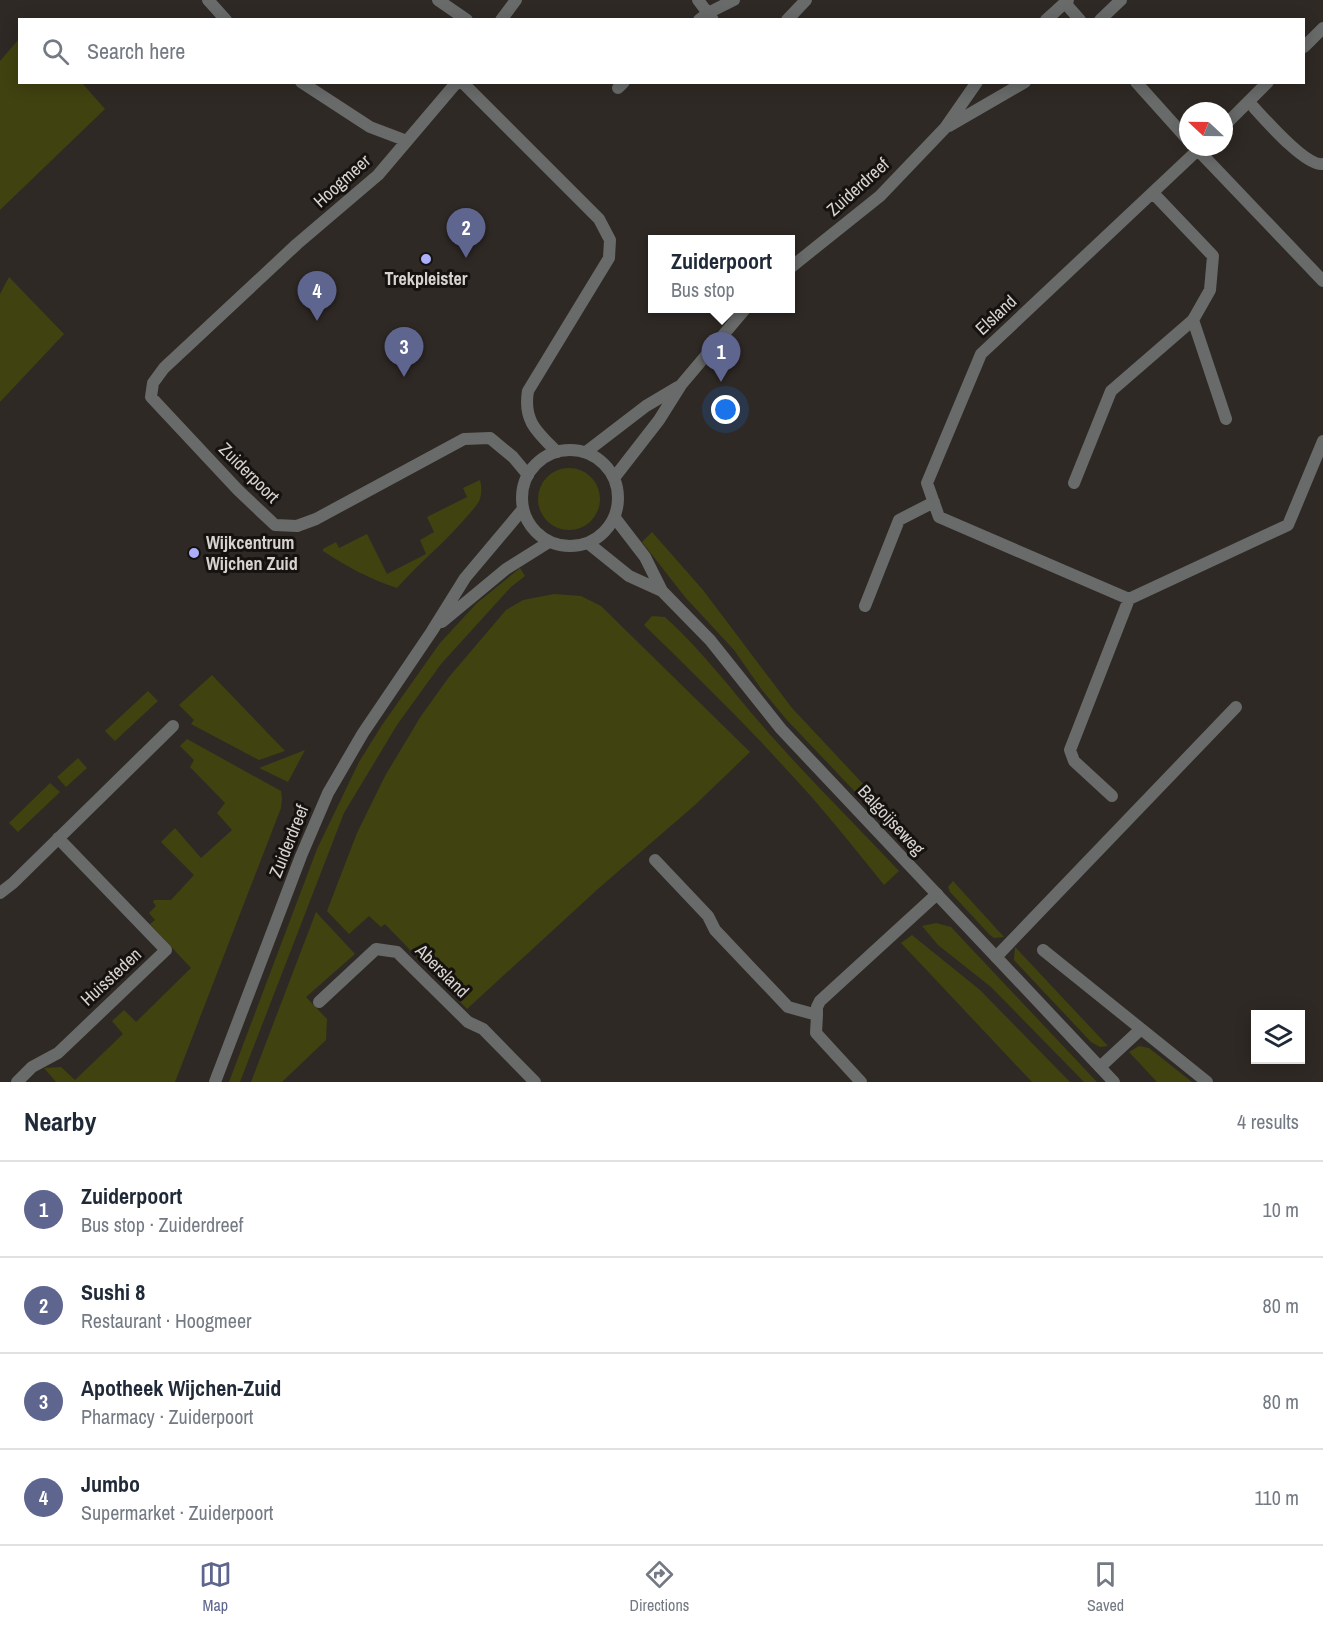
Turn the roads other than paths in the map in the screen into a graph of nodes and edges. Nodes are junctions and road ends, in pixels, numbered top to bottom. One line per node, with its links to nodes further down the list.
1 (208, 0): 10 (street)
2 (438, 0): 11 (street)
3 (516, 0): 12 (street)
4 (698, 0): 9 (street)
5 (734, 0): 9 (street)
6 (806, 0): 13 (street)
7 (1121, 0): 16 (street)
8 (1065, 1): 14 (street); 15 (street)
9 (707, 17)
10 (224, 18)
11 (464, 18)
12 (502, 18)
13 (790, 18)
14 (1048, 18)
15 (1078, 18)
16 (1102, 18)
17 (1323, 28): 18 (street)
18 (1305, 46)
19 (304, 84): 30 (street, Hoogmeer)
20 (455, 84): 30 (street, Hoogmeer)
21 (464, 84): 43 (street)
22 (976, 84): 28 (street, Zuiderdreef)
23 (1022, 84): 28 (street, Zuiderdreef)
24 (1138, 84): 29 (street)
25 (1266, 84): 26 (street)
26 (1249, 102): 27 (street); 33 (street)
27 (1233, 117)
28 (945, 128): 36 (street, Zuiderdreef)
29 (1179, 130)
30 (407, 141): 35 (street, Hoogmeer)
31 (1190, 156): 34 (street, Elsland)
32 (1206, 156): 37 (street, Elsland)
33 (1323, 164)
34 (1153, 193): 39 (street); 48 (street, Elsland)
35 (295, 242): 45 (street, Zuiderpoort)
36 (795, 264)
37 (1323, 281)
38 (743, 313): 40 (street)
39 (1193, 320): 41 (street); 47 (street)
40 (681, 385): 44 (street); 46 (street)
41 (1226, 418)
42 (1323, 441): 54 (street)
43 (557, 452): 44 (street); 45 (street)
44 (586, 452): 46 (street)
45 (528, 475): 49 (street)
46 (614, 478): 50 (street)
47 (1074, 483)
48 (934, 502): 54 (street); 55 (street)
49 (523, 509): 51 (street); 56 (street, Zuiderdreef)
50 (615, 518): 52 (street); 53 (street, Balgoijseweg)
51 (549, 542): 52 (street); 56 (street, Zuiderdreef)
52 (588, 543): 53 (street, Balgoijseweg)
53 (662, 591): 63 (street, Balgoijseweg)
54 (1129, 599): 59 (street)
55 (865, 606)
56 (432, 631): 71 (street, Zuiderdreef)
57 (1236, 707): 65 (street)
58 (173, 726): 60 (street)
59 (1112, 796)
60 (58, 838): 62 (street); 70 (street, Huissteden)
61 (655, 860): 67 (street)
62 (0, 893)
63 (937, 894): 65 (street, Balgoijseweg); 67 (street)
64 (1043, 950): 68 (street)
65 (996, 957): 69 (street, Balgoijseweg)
66 (319, 1002): 72 (street, Abersland)
67 (817, 1015): 73 (street)
68 (1141, 1029): 69 (street); 75 (street)
69 (1100, 1067): 74 (street, Balgoijseweg)
70 (16, 1082)
71 (214, 1082)
72 (534, 1082)
73 (861, 1082)
74 (1114, 1082)
75 (1207, 1082)

